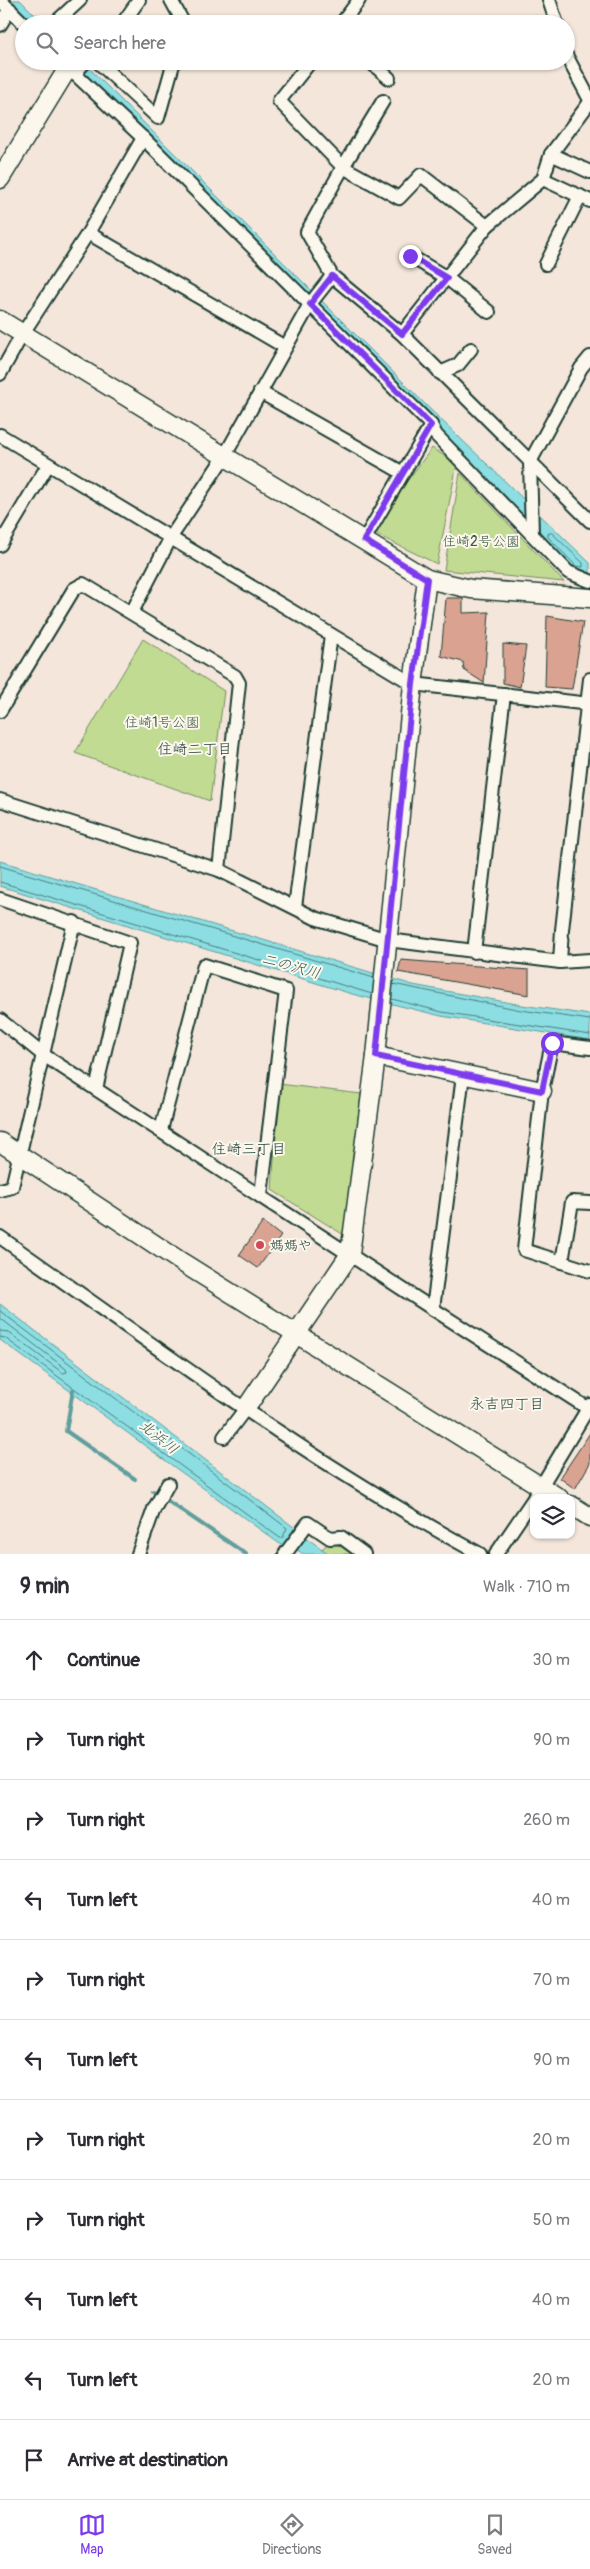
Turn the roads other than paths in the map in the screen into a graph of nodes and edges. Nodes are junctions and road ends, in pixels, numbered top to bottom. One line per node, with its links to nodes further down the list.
1 (80, 0): 8 (street)
2 (138, 0): 9 (street)
3 (171, 0): 10 (street)
4 (360, 0): 11 (street)
5 (549, 0): 12 (street)
6 (5, 4): 7 (street); 13 (street)
7 (15, 15)
8 (64, 15)
9 (128, 15)
10 (179, 15)
11 (348, 15)
12 (554, 15)
13 (0, 25)
14 (67, 70): 28 (street)
15 (70, 70): 24 (street)
16 (107, 70): 17 (street)
17 (171, 70)
18 (304, 70): 26 (street)
19 (380, 70): 21 (street)
20 (574, 70): 23 (street)
21 (389, 78)
22 (383, 101): 26 (street)
23 (590, 101): 25 (street)
24 (143, 138): 32 (street); 37 (street)
25 (551, 154): 27 (street); 29 (street)
26 (343, 166): 31 (street); 35 (street)
27 (590, 172)
28 (0, 179)
29 (544, 179): 30 (street); 31 (street)
30 (585, 199): 34 (street)
31 (487, 226): 36 (street)
32 (88, 233): 40 (street); 42 (street)
33 (410, 256): 36 (street)
34 (546, 264)
35 (332, 276): 37 (street); 41 (street)
36 (447, 278): 38 (street); 41 (street)
37 (310, 304): 42 (street); 48 (street)
38 (489, 312)
39 (0, 320): 40 (street)
40 (23, 333): 46 (street); 50 (street)
41 (402, 334): 45 (street)
42 (285, 347): 47 (street)
43 (471, 349): 45 (street)
44 (590, 357): 51 (street)
45 (440, 373): 51 (street)
46 (0, 374)
47 (260, 392): 50 (street); 53 (street)
48 (431, 425): 53 (street); 55 (street)
49 (0, 435): 52 (street)
50 (224, 457): 56 (street); 57 (street)
51 (530, 462): 54 (street); 55 (street)
52 (48, 465): 56 (street); 58 (street)
53 (403, 473): 57 (street)
54 (590, 521)
55 (532, 530): 60 (street)
56 (171, 537): 62 (street); 63 (street)
57 (364, 540): 59 (street)
58 (0, 546)
59 (427, 579): 61 (street); 65 (street)
60 (590, 581)
61 (590, 598)
62 (132, 612): 68 (street); 70 (street)
63 (330, 635): 65 (street); 72 (street)
64 (590, 679): 67 (street)
65 (413, 684): 66 (street); 74 (street)
66 (504, 694): 67 (street); 75 (street)
67 (589, 703): 77 (street)
68 (0, 711)
69 (0, 800): 70 (street)
70 (219, 870): 72 (street)
71 (0, 899): 73 (street)
72 (295, 907): 74 (street)
73 (74, 922): 80 (street); 83 (street)
74 (388, 940): 75 (street); 81 (street)
75 (474, 952): 77 (street)
76 (590, 960): 77 (street)
77 (560, 962)
78 (0, 1020): 80 (street)
79 (590, 1048): 84 (street)
80 (42, 1054): 83 (street); 87 (street)
81 (376, 1056): 82 (street); 92 (street)
82 (462, 1075): 84 (street); 95 (street)
83 (96, 1089): 85 (street)
84 (542, 1091): 93 (street)
85 (161, 1130): 89 (street); 89 (street)
86 (0, 1142): 87 (street)
87 (20, 1155): 88 (street); 96 (street)
88 (0, 1190)
89 (261, 1195): 92 (street)
90 (590, 1203): 93 (street)
91 (0, 1237): 98 (street)
92 (350, 1254): 95 (street); 96 (street)
93 (562, 1262): 94 (street)
94 (590, 1271)
95 (433, 1309): 99 (street)
96 (296, 1334): 98 (street); 102 (street)
97 (590, 1405): 99 (street)
98 (246, 1408): 100 (street); 109 (street)
99 (590, 1409): 102 (street)
100 (224, 1437)
101 (168, 1484): 106 (street)
102 (537, 1494)
103 (530, 1504): 110 (street)
104 (575, 1508): 105 (street)
105 (590, 1517)
106 (138, 1554)
107 (285, 1554): 108 (street)
108 (364, 1554)
109 (480, 1554)
110 (496, 1554)

